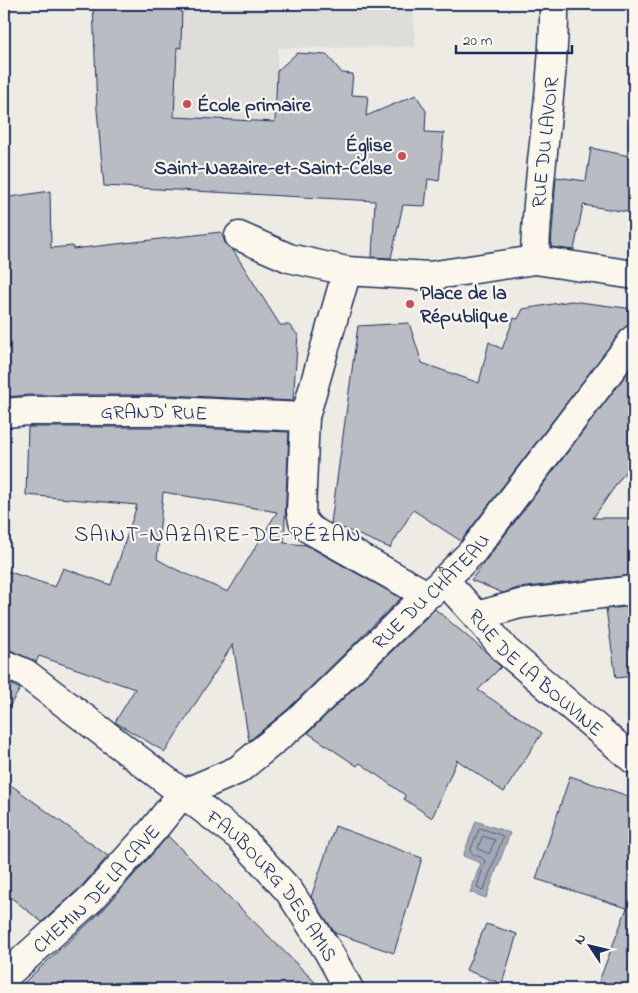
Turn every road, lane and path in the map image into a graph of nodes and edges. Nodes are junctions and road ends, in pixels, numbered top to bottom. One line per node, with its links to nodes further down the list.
1 (554, 4): 3 (street, RUE DU LAVOIR)
2 (239, 236): 4 (street)
3 (535, 260): 4 (street); 5 (street)
4 (346, 271): 8 (street)
5 (634, 275)
6 (634, 339): 9 (street, RUE DU CHÂTEAU)
7 (4, 413): 8 (street, GRAND' RUE)
8 (305, 417): 9 (street, RUE DE LA BOUVINE)
9 (436, 588): 11 (street, RUE DE LA BOUVINE); 14 (street, RUE DU CHÂTEAU)
10 (634, 590): 11 (street)
11 (477, 616): 13 (street, RUE DE LA BOUVINE)
12 (4, 664): 14 (street, FAUBOURG DES AMIS)
13 (634, 760)
14 (182, 794): 15 (street, CHEMIN DE LA CAVE); 16 (street, FAUBOURG DES AMIS)
15 (4, 977)
16 (349, 989)

